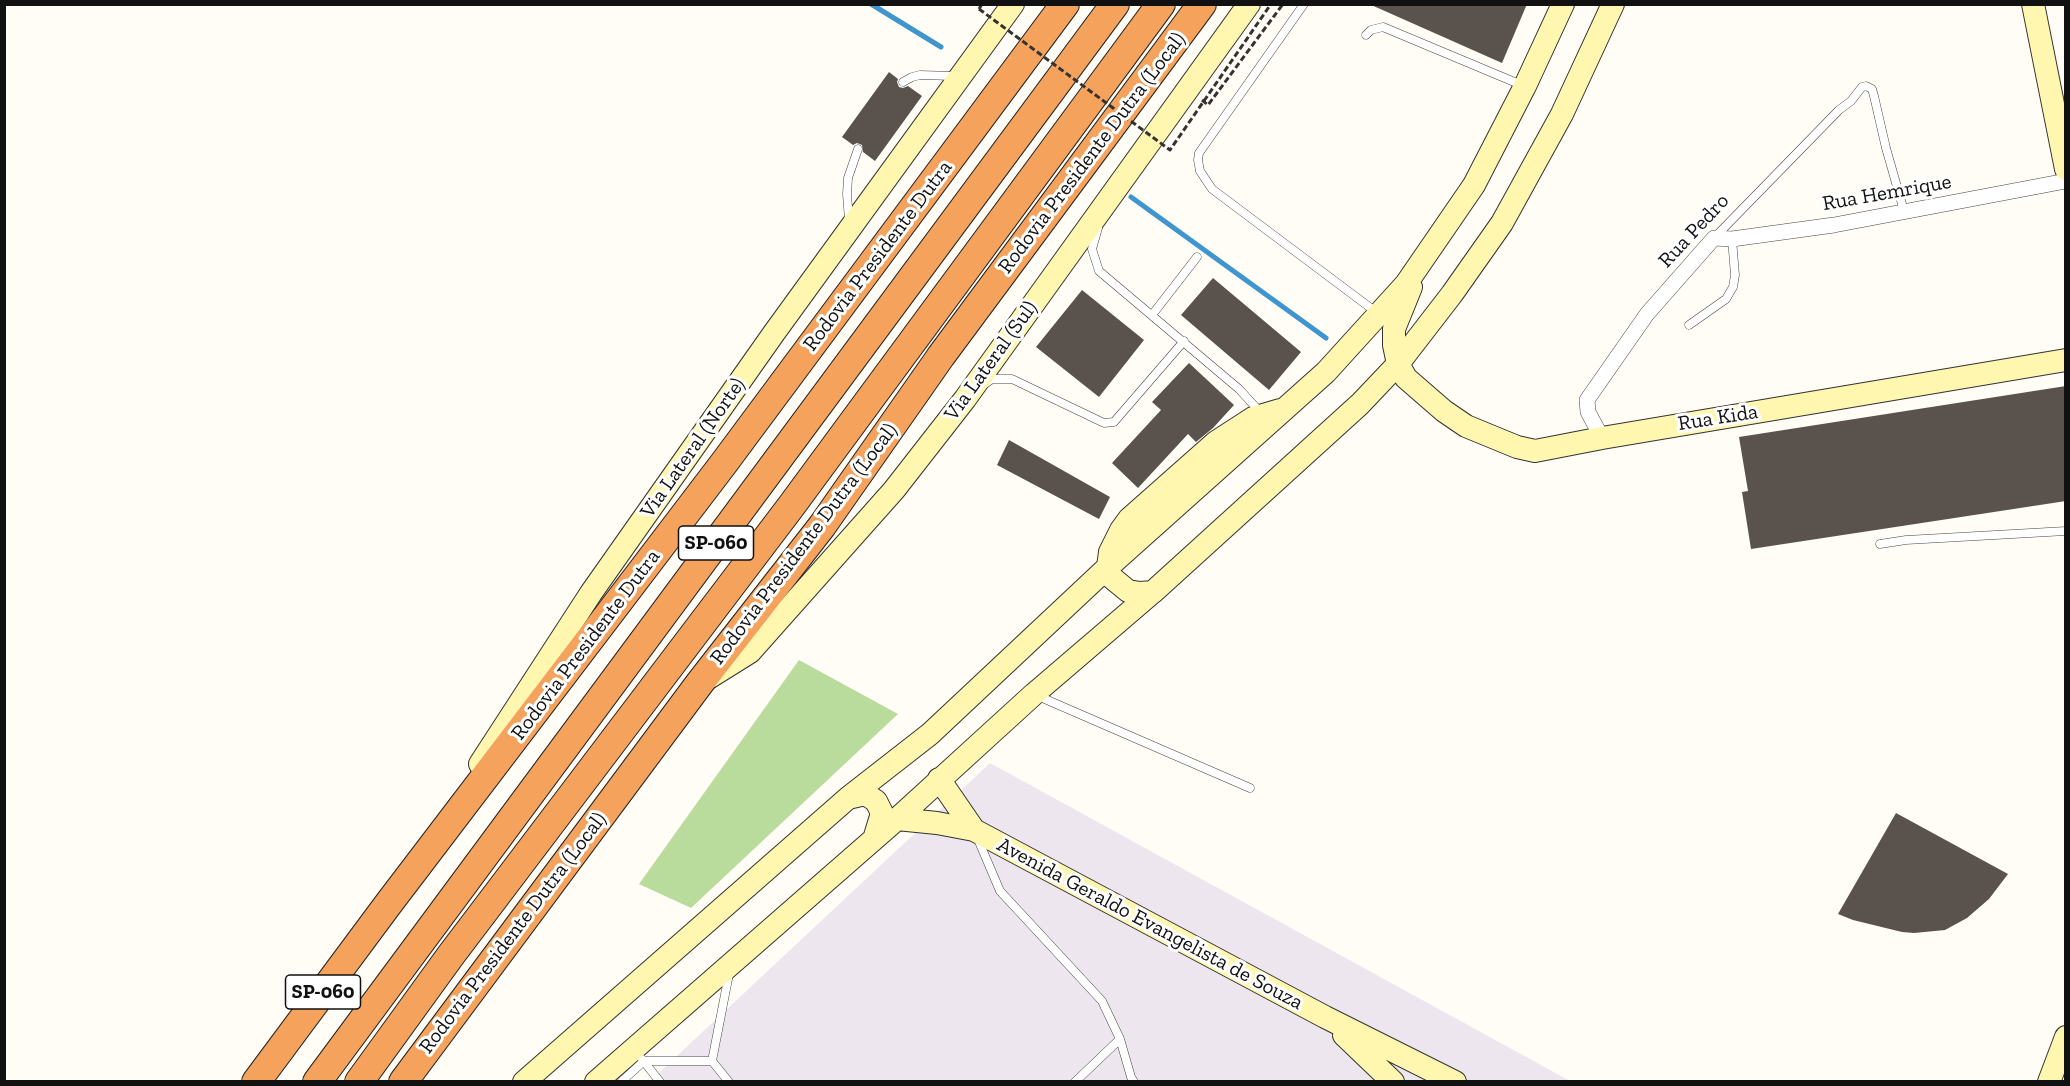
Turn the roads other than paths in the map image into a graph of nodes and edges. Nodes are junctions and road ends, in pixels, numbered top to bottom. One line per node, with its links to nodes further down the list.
1 (1013, 4): 12 (main road, Via Lateral (Norte))
2 (1065, 4): 47 (highway, Rodovia Presidente Dutra / SP-060)
3 (1115, 4): 55 (highway, Rodovia Presidente Dutra / SP-060)
4 (1161, 4): 56 (highway, SP-060)
5 (1202, 4): 39 (highway, Rodovia Presidente Dutra (Local))
6 (1249, 4): 18 (main road, Via Lateral (Sul))
7 (1304, 4): 26 (lane)
8 (1563, 4): 14 (main road)
9 (1613, 4): 30 (main road)
10 (2033, 4): 16 (main road)
11 (1366, 35): 14 (lane)
12 (964, 72): 13 (lane); 20 (main road, Via Lateral (Norte))
13 (903, 82)
14 (1525, 86): 24 (main road)
15 (858, 149): 20 (lane)
16 (2066, 169)
17 (2066, 181): 19 (street, Rua Hemrique)
18 (1107, 200): 25 (lane); 31 (main road, Via Lateral (Sul))
19 (1904, 211): 21 (lane, Rua Pedro); 22 (street, Rua Hemrique)
20 (850, 228): 47 (main road, Via Lateral (Norte))
21 (1714, 238): 22 (street, Rua Hemrique); 34 (street, Rua Pedro)
22 (1732, 239): 27 (lane)
23 (1197, 257): 25 (lane)
24 (1420, 266): 26 (main road); 30 (main road)
25 (1152, 315): 28 (lane)
26 (1379, 315): 32 (main road)
27 (1689, 325)
28 (1184, 341): 31 (lane); 33 (lane)
29 (2066, 360): 34 (main road, Rua Kida)
30 (1398, 364): 34 (main road, Rua Kida); 38 (main road)
31 (965, 399): 39 (main road, Via Lateral (Sul))
32 (1287, 408): 33 (main road); 37 (main road)
33 (1262, 414): 37 (main road)
34 (1602, 438)
35 (2066, 531): 36 (lane)
36 (1880, 544)
37 (1108, 567): 38 (main road); 43 (main road)
38 (1153, 591): 40 (main road)
39 (699, 684): 57 (highway, Rodovia Presidente Dutra (Local))
40 (1034, 694): 41 (main road); 42 (lane)
41 (939, 779): 44 (main road); 45 (main road, Avenida Geraldo Evangelista de Souza)
42 (1250, 788)
43 (848, 798): 46 (main road); 58 (main road)
44 (897, 819): 45 (main road, Avenida Geraldo Evangelista de Souza); 46 (main road)
45 (974, 830): 49 (main road, Avenida Geraldo Evangelista de Souza); 51 (lane)
46 (875, 836): 48 (main road)
47 (389, 903): 54 (highway, Rodovia Presidente Dutra / SP-060)
48 (731, 965): 52 (main road); 53 (lane)
49 (1325, 1017): 65 (main road, Avenida Geraldo Evangelista de Souza); 66 (main road, Avenida Geraldo Evangelista de Souza)
50 (2066, 1037): 67 (main road)
51 (1120, 1039): 63 (lane); 64 (lane)
52 (639, 1055): 53 (lane); 59 (main road); 60 (lane); 61 (lane)
53 (712, 1060): 62 (lane)
54 (256, 1082)
55 (317, 1082)
56 (359, 1082)
57 (403, 1082)
58 (524, 1082)
59 (596, 1082)
60 (621, 1082)
61 (660, 1082)
62 (729, 1082)
63 (1075, 1082)
64 (1134, 1082)
65 (1393, 1082)
66 (1455, 1082)
67 (2049, 1082)

